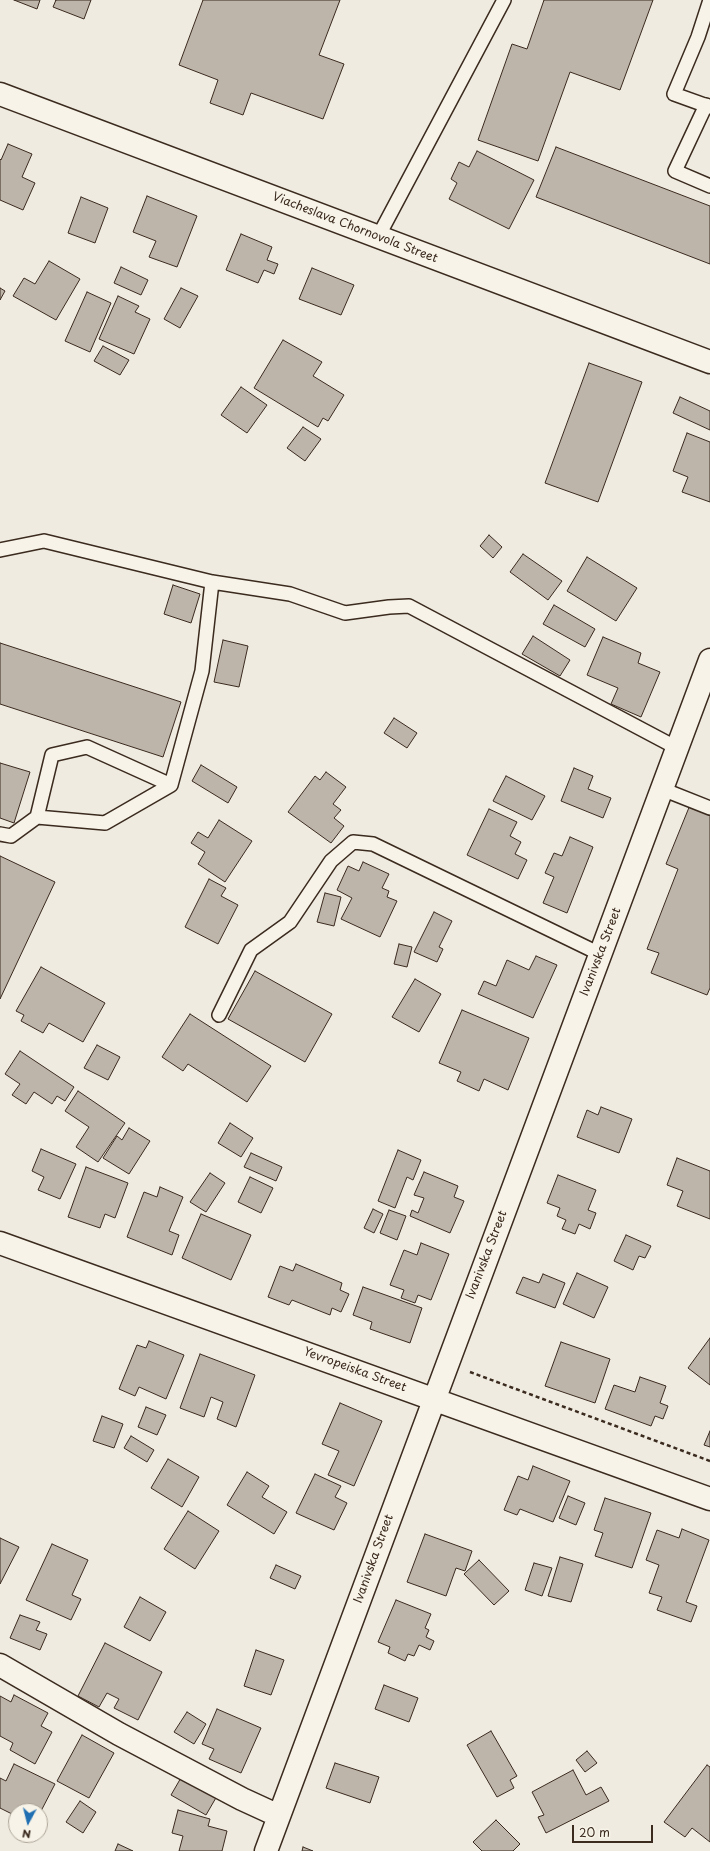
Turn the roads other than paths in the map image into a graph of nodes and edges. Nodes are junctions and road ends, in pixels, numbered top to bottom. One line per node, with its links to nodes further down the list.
1 (504, 0): 6 (lane)
2 (710, 0): 4 (lane)
3 (0, 94): 6 (street, Viacheslava Chornovola Street)
4 (708, 106): 5 (lane)
5 (710, 186)
6 (378, 237): 7 (street, Viacheslava Chornovola Street)
7 (710, 362)
8 (0, 550): 9 (lane)
9 (212, 582): 11 (lane); 12 (lane)
10 (710, 660): 11 (street, Ivanivska Street)
11 (677, 748): 13 (street, Ivanivska Street)
12 (171, 785): 15 (lane); 15 (lane)
13 (662, 789): 14 (lane); 17 (street, Ivanivska Street)
14 (710, 808)
15 (37, 817): 16 (lane)
16 (0, 834)
17 (600, 954): 18 (lane); 20 (street, Ivanivska Street)
18 (219, 1015)
19 (0, 1243): 20 (street, Yevropeiska Street)
20 (434, 1398): 21 (street, Yevropeiska Street); 23 (street, Ivanivska Street)
21 (710, 1499)
22 (0, 1665): 23 (street)
23 (279, 1816): 24 (street, Ivanivska Street)
24 (266, 1851)

